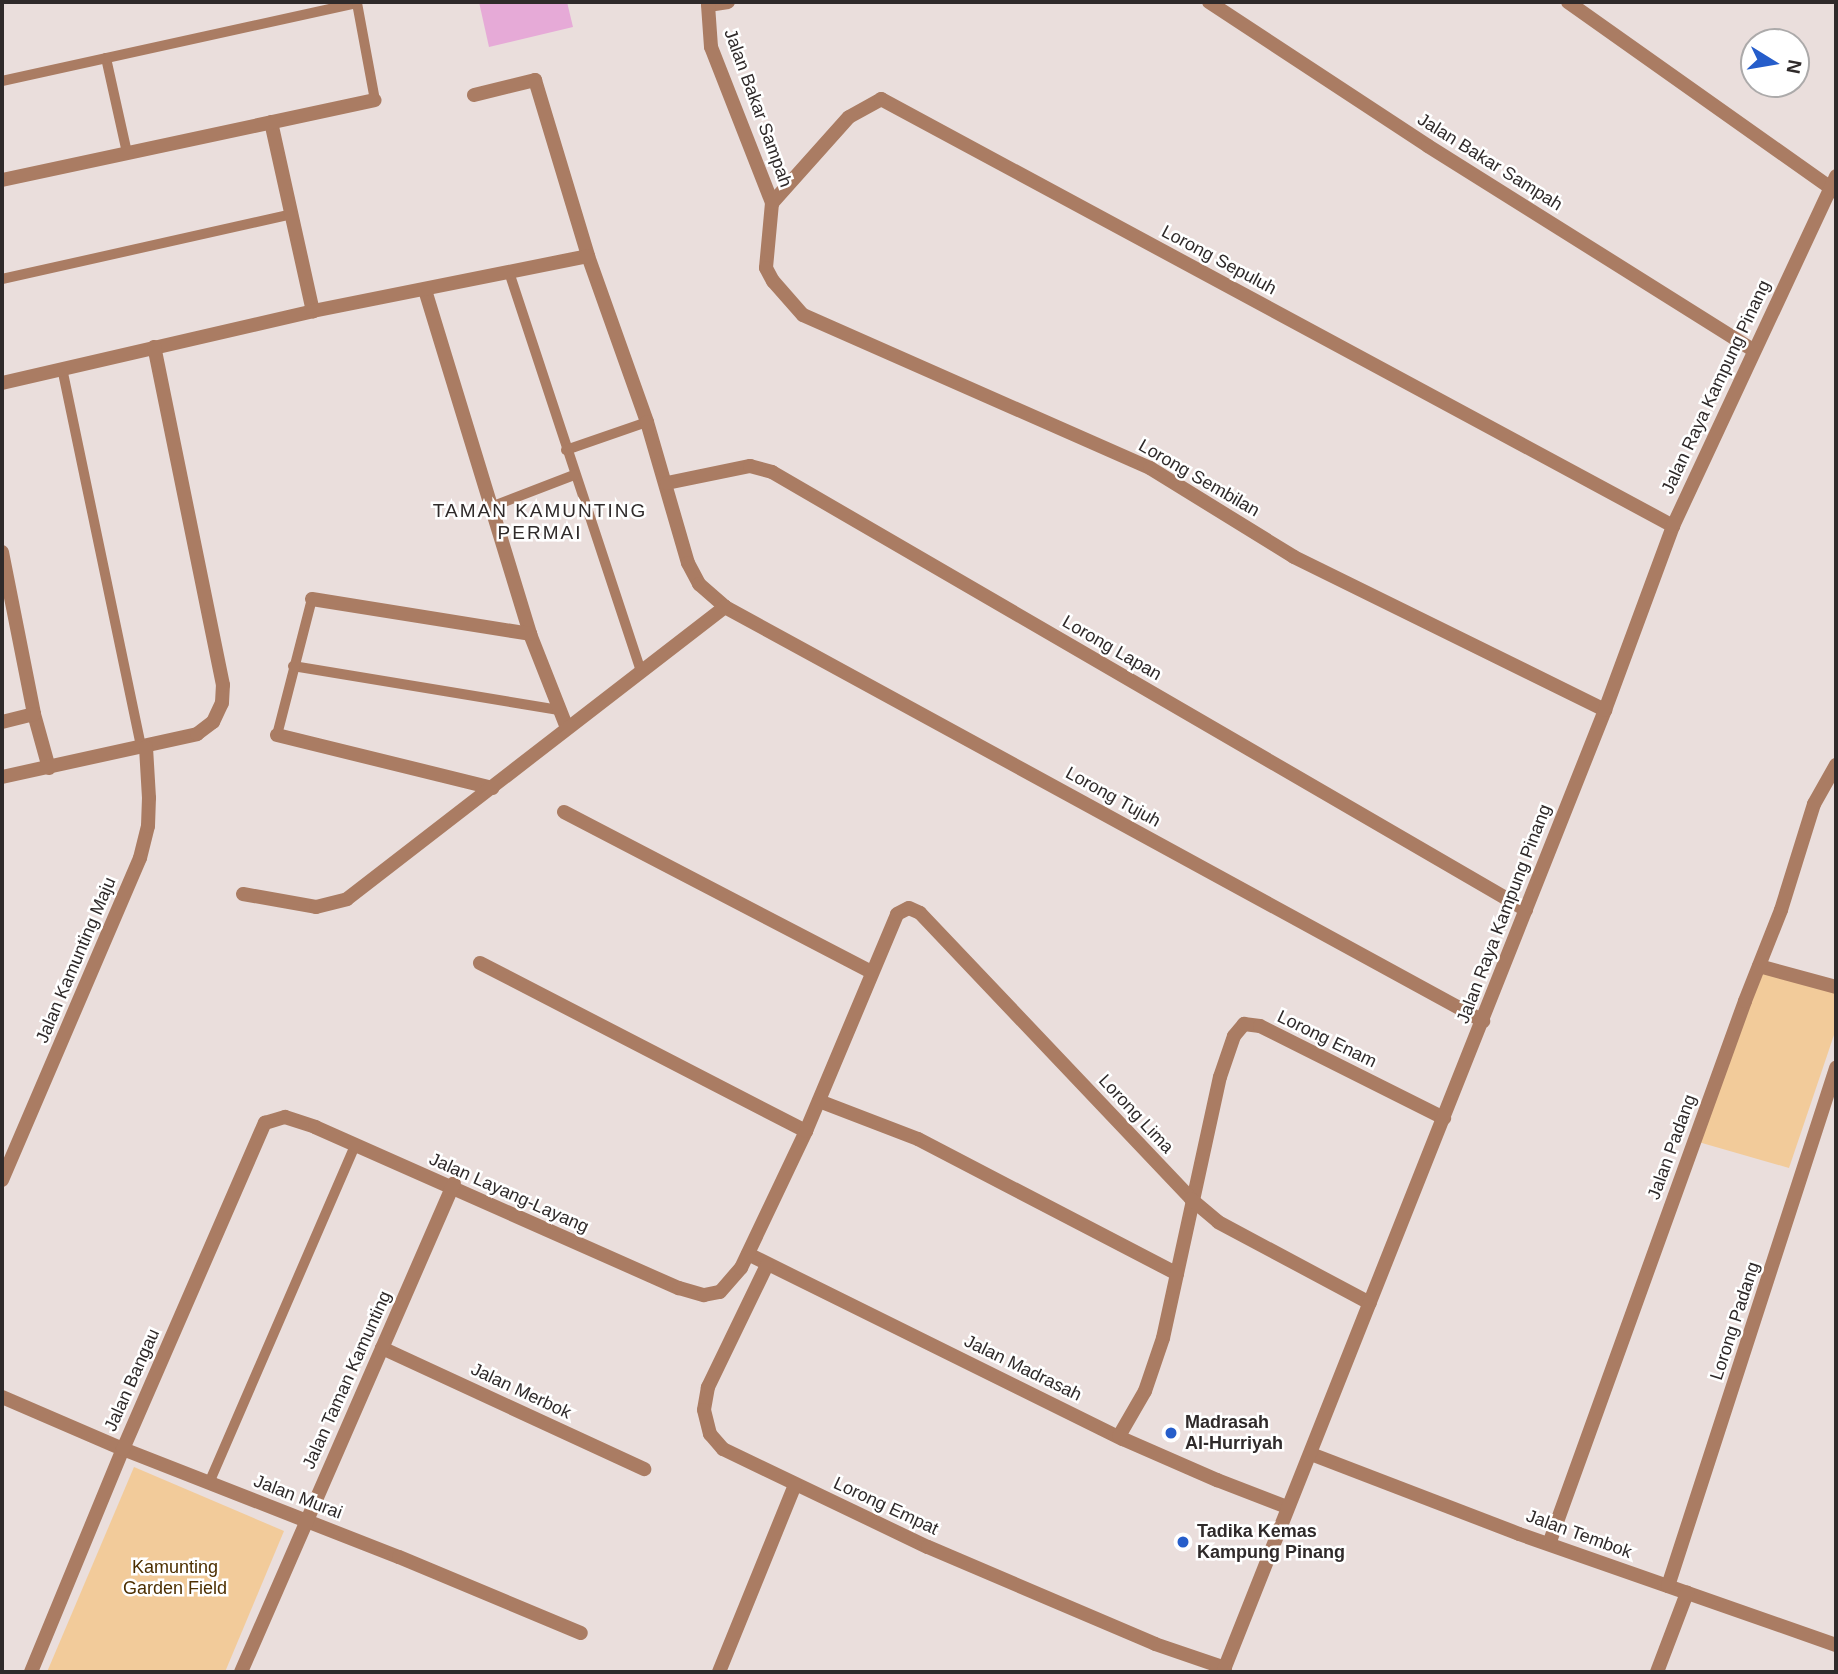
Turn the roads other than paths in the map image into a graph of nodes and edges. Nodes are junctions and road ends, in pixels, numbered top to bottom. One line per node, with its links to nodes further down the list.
1 (728, 2): 13 (street, Jalan Bakar Sampah)
2 (1209, 2): 21 (street, Jalan Bakar Sampah)
3 (1569, 2): 12 (street)
4 (106, 58): 5 (lane); 7 (lane); 9 (lane)
5 (2, 81)
6 (474, 95): 15 (street, Lorong Tujuh)
7 (375, 100): 8 (street)
8 (271, 122): 9 (street); 14 (street)
9 (127, 153): 11 (street)
10 (1836, 176): 12 (street, Jalan Raya Kampung Pinang)
11 (2, 180)
12 (1833, 191): 21 (street, Jalan Raya Kampung Pinang)
13 (772, 203): 29 (street, Lorong Sepuluh); 37 (street, Lorong Sembilan)
14 (292, 214): 17 (lane); 19 (street)
15 (588, 256): 16 (street); 24 (street, Lorong Tujuh)
16 (509, 272): 18 (street); 25 (lane)
17 (2, 279)
18 (425, 290): 19 (street); 28 (street)
19 (313, 311): 20 (street)
20 (154, 347): 22 (street); 42 (street)
21 (1753, 350): 29 (street, Jalan Raya Kampung Pinang)
22 (62, 368): 23 (street); 42 (lane)
23 (2, 383)
24 (648, 422): 25 (lane); 27 (street, Lorong Tujuh)
25 (566, 450): 26 (lane)
26 (574, 475): 28 (lane); 35 (lane)
27 (667, 483): 32 (street, Lorong Tujuh); 49 (street, Lorong Lapan)
28 (491, 507): 33 (street)
29 (1673, 526): 37 (street, Jalan Raya Kampung Pinang)
30 (2, 552): 38 (street)
31 (312, 599): 33 (street); 34 (lane)
32 (725, 607): 35 (street); 54 (street, Lorong Tujuh)
33 (530, 634): 36 (street)
34 (293, 666): 36 (lane); 41 (lane)
35 (641, 672): 40 (street)
36 (560, 710): 40 (street)
37 (1605, 710): 49 (street, Jalan Raya Kampung Pinang)
38 (34, 714): 39 (street); 44 (street)
39 (2, 722)
40 (567, 729): 46 (street)
41 (276, 735): 46 (street)
42 (143, 747): 44 (street); 61 (street, Jalan Kamunting Maju)
43 (1836, 765): 51 (street, Jalan Padang)
44 (49, 768): 45 (street)
45 (2, 777)
46 (493, 788): 48 (street)
47 (564, 812): 52 (street)
48 (243, 894)
49 (1526, 910): 54 (street, Jalan Raya Kampung Pinang)
50 (480, 963): 59 (street)
51 (1759, 966): 53 (street); 78 (street, Jalan Padang)
52 (871, 972): 56 (street); 63 (street, Lorong Lima)
53 (1836, 987)
54 (1483, 1021): 58 (street, Jalan Raya Kampung Pinang)
55 (1836, 1068): 79 (street, Lorong Padang)
56 (819, 1101): 59 (street); 66 (street)
57 (285, 1116): 60 (street, Jalan Layang-Layang); 71 (street, Jalan Bangau)
58 (1444, 1118): 63 (street, Lorong Enam); 67 (street, Jalan Raya Kampung Pinang)
59 (806, 1131): 64 (street)
60 (355, 1145): 62 (street, Jalan Layang-Layang); 74 (lane)
61 (2, 1180)
62 (453, 1185): 64 (street, Jalan Layang-Layang); 68 (street, Jalan Taman Kamunting)
63 (1191, 1199): 66 (street); 67 (street, Lorong Lima)
64 (748, 1254): 65 (street, Jalan Madrasah)
65 (768, 1265): 70 (street, Jalan Madrasah); 75 (street, Lorong Empat)
66 (1177, 1274): 70 (street)
67 (1370, 1303): 72 (street, Jalan Raya Kampung Pinang)
68 (382, 1348): 73 (street, Jalan Merbok); 77 (street, Jalan Taman Kamunting)
69 (2, 1397): 71 (street, Jalan Murai)
70 (1119, 1436): 76 (street, Jalan Madrasah)
71 (123, 1449): 74 (street, Jalan Murai); 84 (street, Jalan Bangau)
72 (1311, 1454): 76 (street, Jalan Raya Kampung Pinang); 78 (street, Jalan Tembok)
73 (644, 1469)
74 (209, 1483): 77 (street, Jalan Murai)
75 (795, 1485): 83 (street, Lorong Empat); 86 (street)
76 (1287, 1507): 83 (street, Jalan Raya Kampung Pinang)
77 (306, 1521): 81 (street, Jalan Murai); 85 (street, Jalan Taman Kamunting)
78 (1549, 1544): 79 (street, Jalan Tembok)
79 (1668, 1586): 80 (street, Jalan Tembok)
80 (1687, 1593): 82 (street, Jalan Tembok); 87 (street)
81 (581, 1633)
82 (1836, 1645)
83 (1224, 1670)
84 (30, 1672)
85 (241, 1672)
86 (719, 1672)
87 (1657, 1672)

